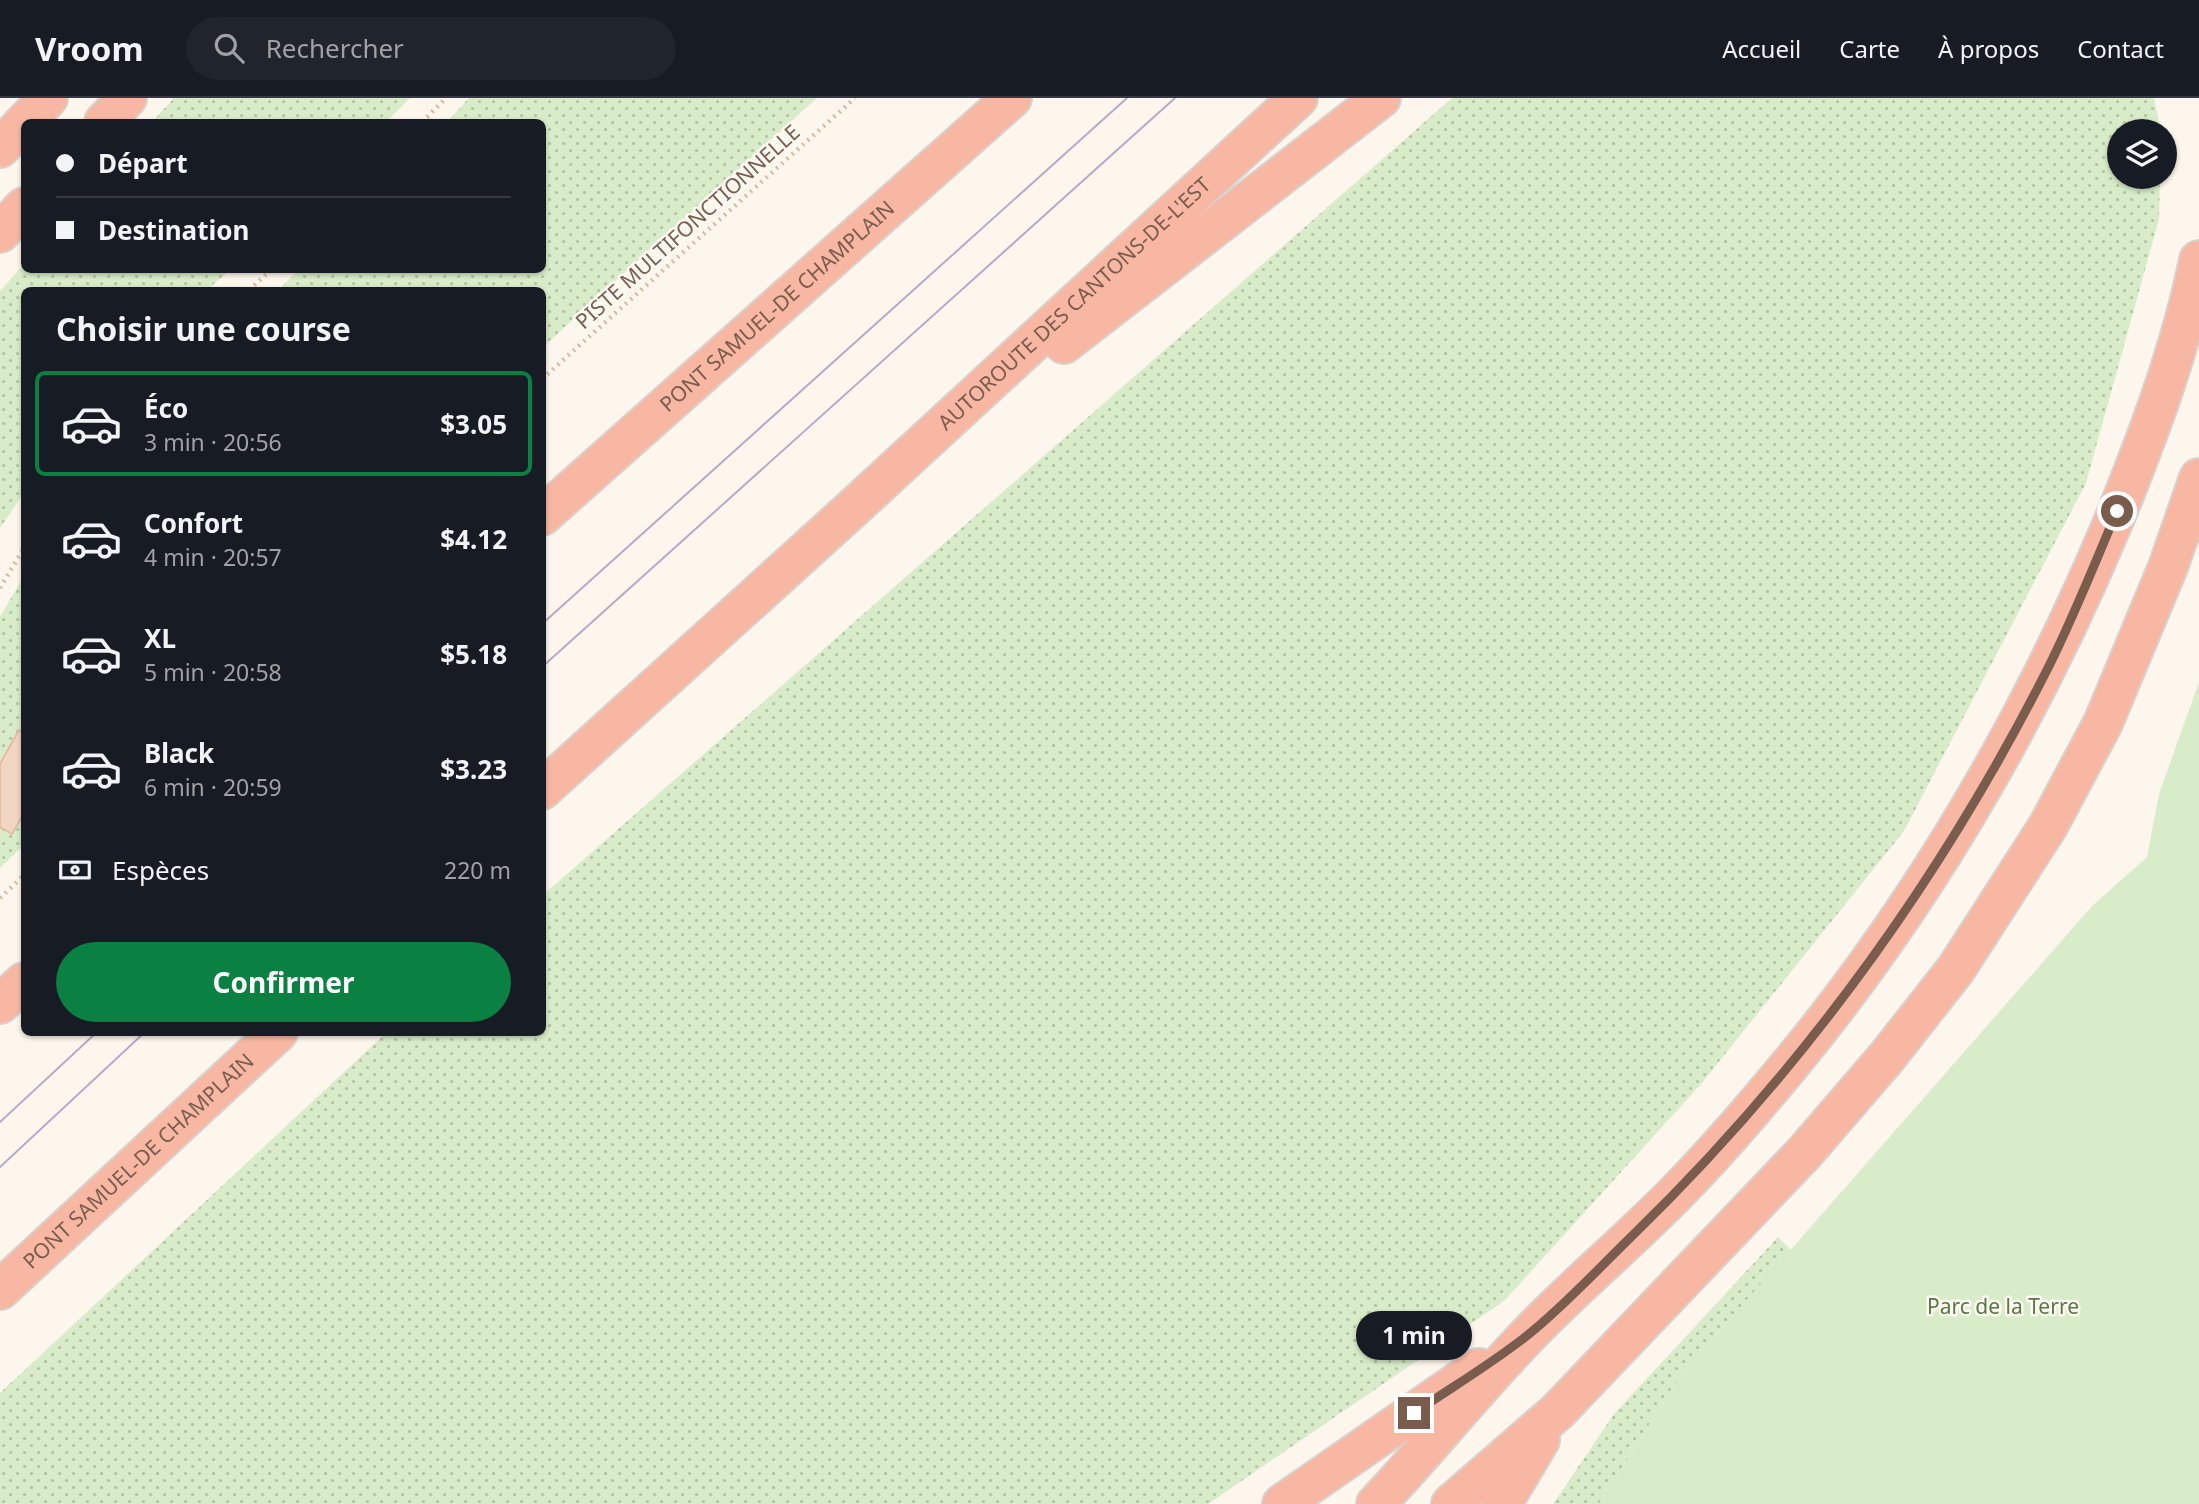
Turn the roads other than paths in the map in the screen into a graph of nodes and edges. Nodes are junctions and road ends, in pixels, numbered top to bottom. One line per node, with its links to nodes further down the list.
1 (48, 98): 6 (highway)
2 (127, 98): 7 (highway)
3 (1012, 98): 13 (highway, PONT SAMUEL-DE CHAMPLAIN)
4 (1298, 98): 12 (highway, AUTOROUTE DES CANTONS-DE-L'EST)
5 (1381, 98): 12 (highway)
6 (29, 119)
7 (107, 119)
8 (21, 127): 9 (highway)
9 (0, 148)
10 (2199, 260): 19 (highway)
11 (2199, 478): 20 (highway)
12 (852, 509): 14 (highway)
13 (546, 512)
14 (546, 786)
15 (21, 985): 16 (highway)
16 (0, 1004)
17 (274, 1036): 18 (highway, PONT SAMUEL-DE CHAMPLAIN)
18 (0, 1290)
19 (1529, 1334): 21 (highway); 22 (highway)
20 (1558, 1411): 23 (highway); 24 (highway)
21 (1282, 1504)
22 (1376, 1504)
23 (1451, 1504)
24 (1502, 1504)

